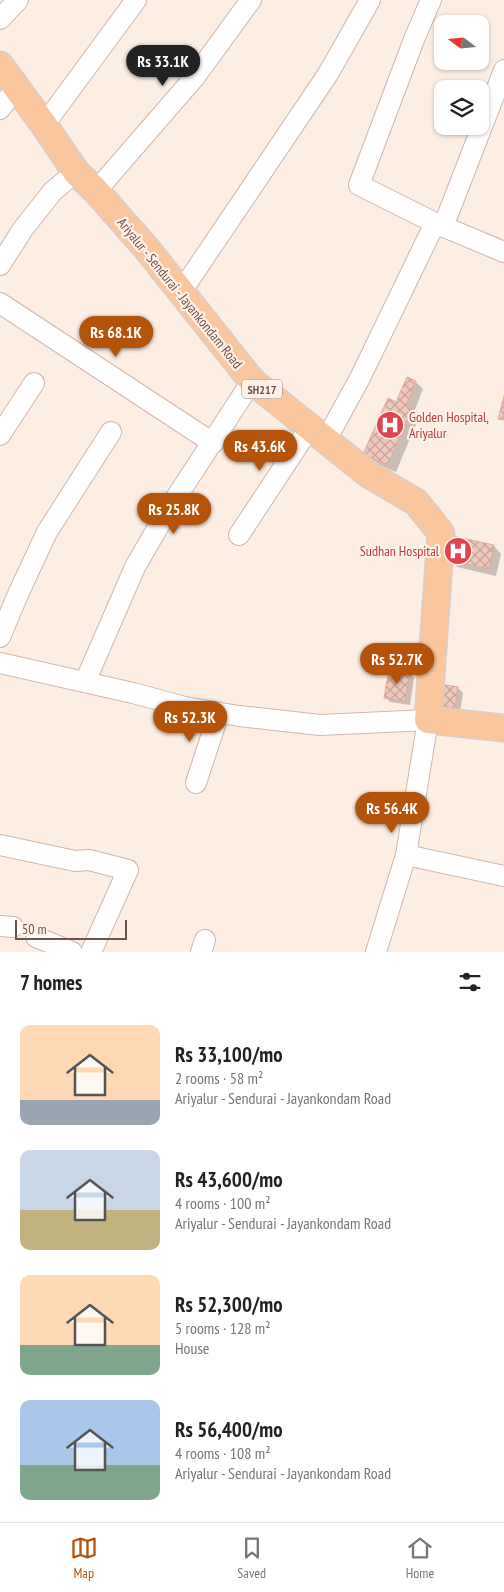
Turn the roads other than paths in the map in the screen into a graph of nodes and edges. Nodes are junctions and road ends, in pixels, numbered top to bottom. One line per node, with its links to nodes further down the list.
1 (18, 0): 6 (street)
2 (136, 0): 11 (street)
3 (251, 0): 13 (street)
4 (370, 0): 17 (street)
5 (432, 0): 14 (street)
6 (0, 19)
7 (0, 65): 9 (main road, Ariyalur - Sendurai - Jayankondam Road / SH217)
8 (504, 70): 14 (street)
9 (16, 88): 10 (street); 11 (main road, Ariyalur - Sendurai - Jayankondam Road / SH217)
10 (0, 109)
11 (44, 124): 12 (main road, Ariyalur - Sendurai - Jayankondam Road / SH217)
12 (76, 172): 13 (main road, Ariyalur - Sendurai - Jayankondam Road / SH217); 16 (street)
13 (96, 191): 17 (main road, Ariyalur - Sendurai - Jayankondam Road / SH217)
14 (439, 225): 15 (street); 22 (street)
15 (504, 252)
16 (0, 265)
17 (181, 292): 19 (main road, Ariyalur - Sendurai - Jayankondam Road / SH217)
18 (0, 303): 24 (street)
19 (252, 381): 22 (main road, Ariyalur - Sendurai - Jayankondam Road / SH217); 24 (street)
20 (34, 383): 23 (street)
21 (111, 432): 26 (street)
22 (318, 434): 25 (street); 30 (main road, Ariyalur - Sendurai - Jayankondam Road / SH217)
23 (0, 435)
24 (213, 443): 28 (street)
25 (239, 535)
26 (0, 637)
27 (0, 663): 28 (street)
28 (85, 682): 29 (street)
29 (219, 713): 30 (street); 32 (street)
30 (428, 720): 31 (main road); 34 (street)
31 (504, 728)
32 (196, 783)
33 (0, 845): 38 (street)
34 (406, 855): 35 (street); 39 (street)
35 (504, 876)
36 (36, 937): 37 (street)
37 (72, 952)
38 (91, 952)
39 (376, 952)

